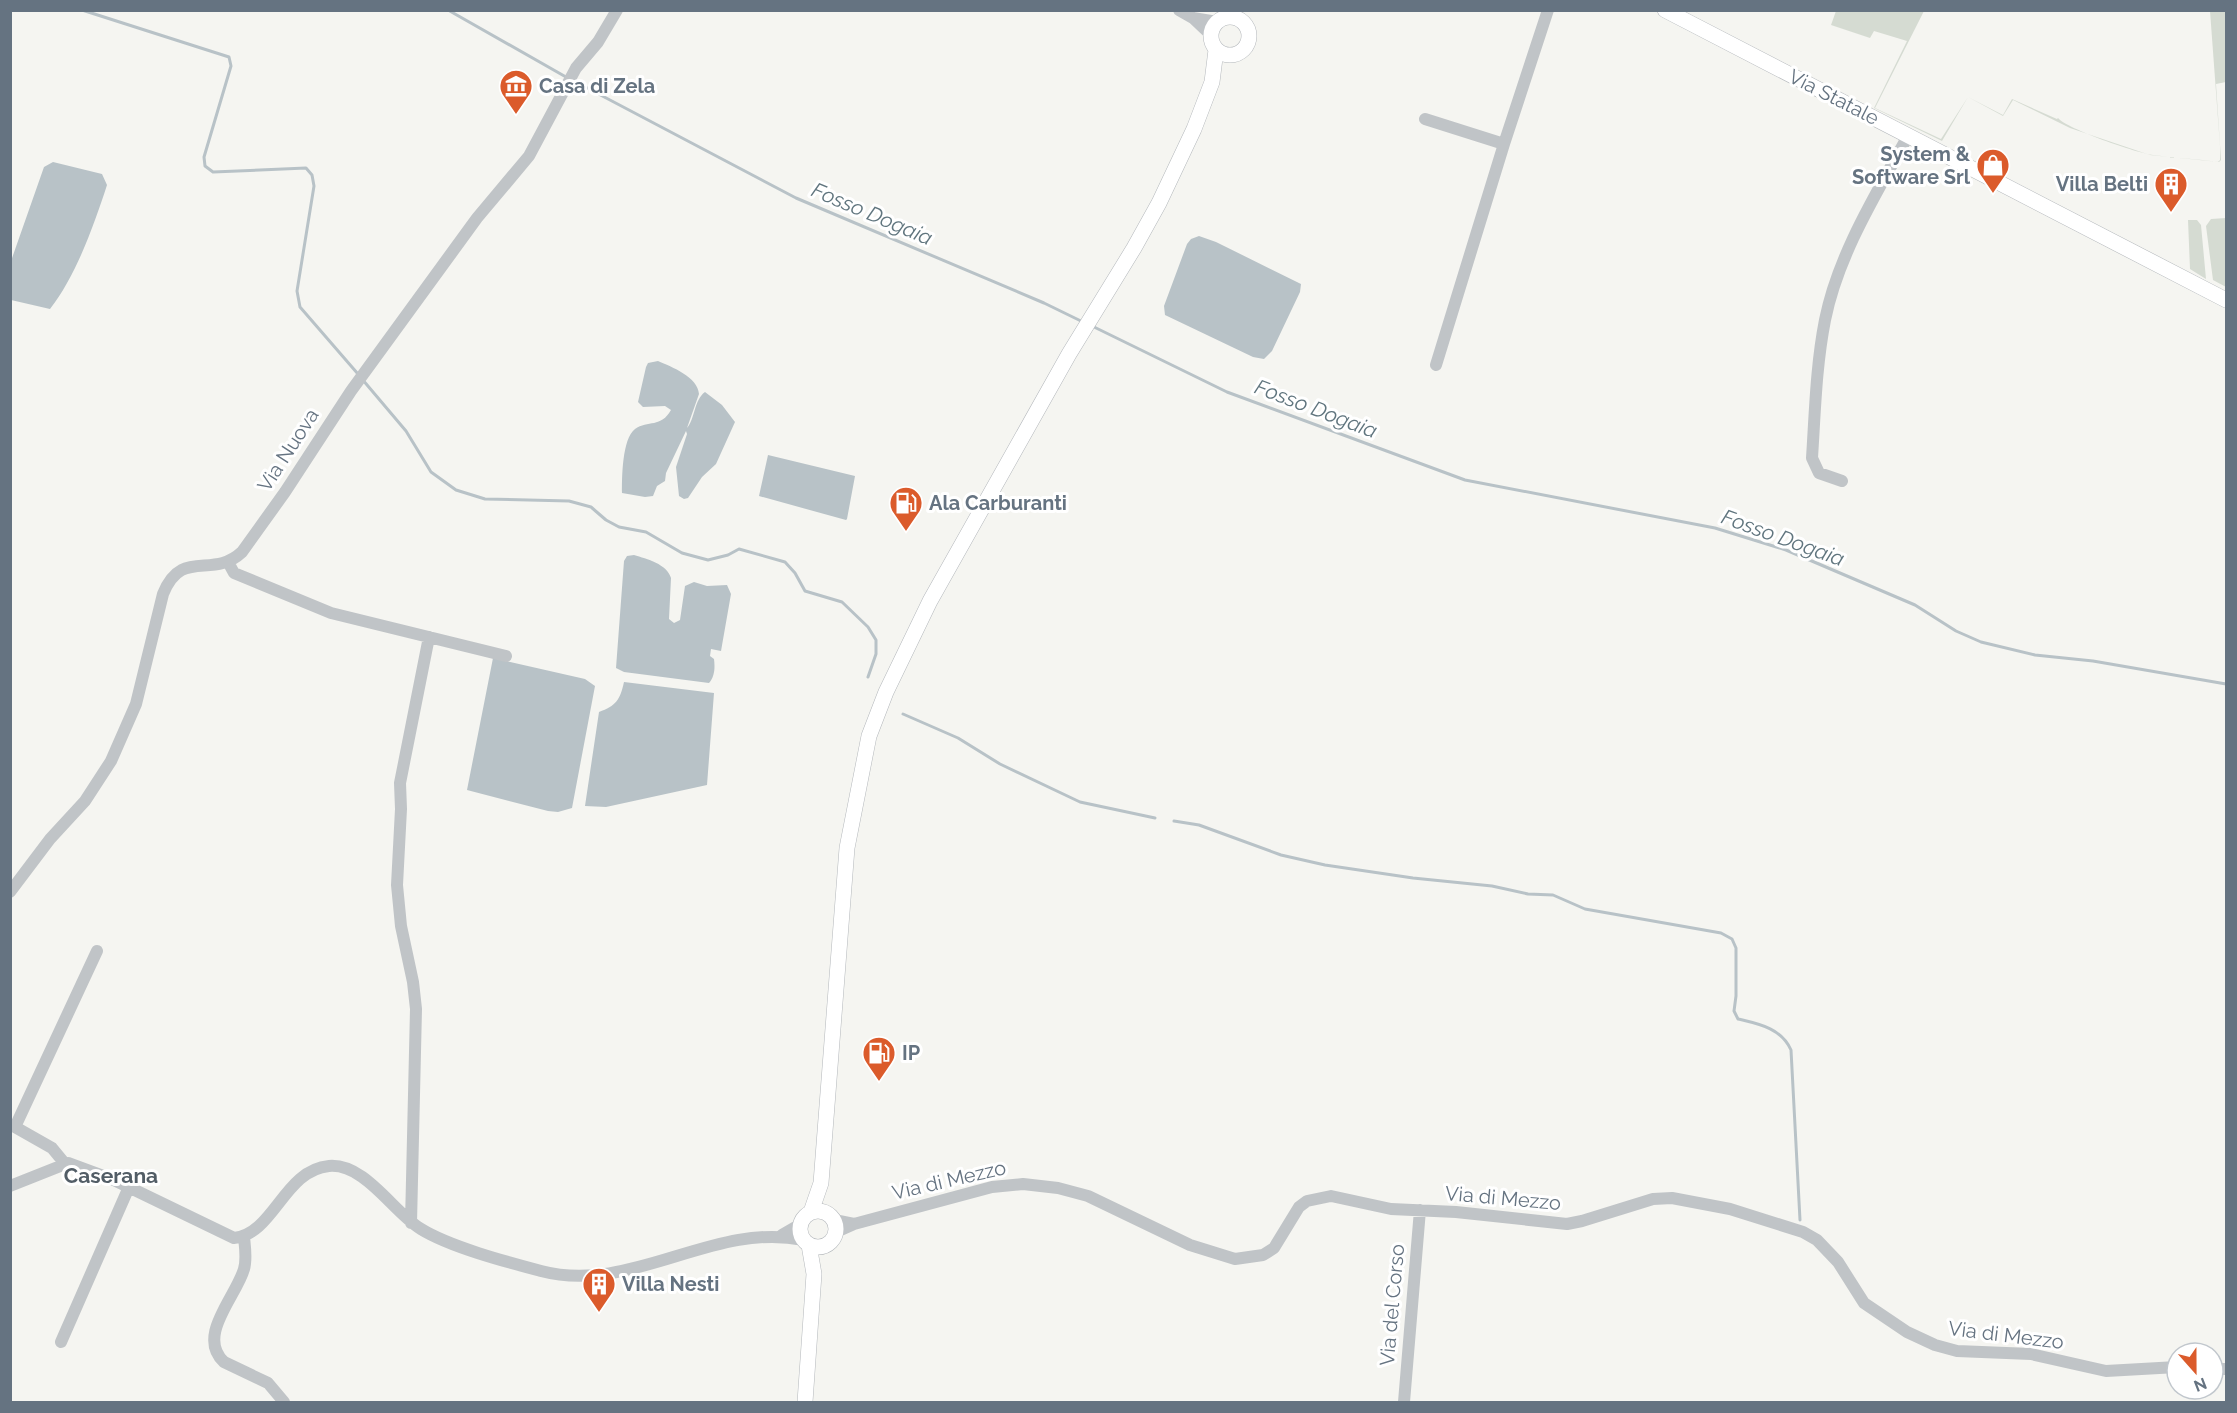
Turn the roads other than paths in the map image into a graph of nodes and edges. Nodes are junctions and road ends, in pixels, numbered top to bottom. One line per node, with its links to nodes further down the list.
1 (616, 10): 15 (street, Via Nuova)
2 (1179, 10): 6 (street)
3 (1548, 10): 11 (street)
4 (1665, 10): 10 (main road, Via Statale)
5 (1246, 17): 6 (main road); 7 (main road)
6 (1222, 27): 7 (main road); 8 (main road)
7 (1234, 55): 8 (main road)
8 (1212, 82): 21 (main road)
9 (1425, 119): 11 (street)
10 (1908, 136): 12 (main road, Via Statale); 14 (street)
11 (1504, 144): 13 (street)
12 (2226, 300)
13 (1436, 365)
14 (1842, 481)
15 (228, 562): 16 (street); 18 (street)
16 (429, 637): 17 (street); 27 (street)
17 (506, 656)
18 (10, 892)
19 (97, 951): 20 (street)
20 (66, 1165): 22 (street); 23 (street)
21 (821, 1183): 25 (main road); 26 (main road)
22 (10, 1186)
23 (129, 1187): 29 (street); 33 (street)
24 (1420, 1210): 26 (street, Via di Mezzo); 34 (street, Via di Mezzo); 37 (street, Via del Corso)
25 (806, 1218): 26 (main road); 28 (street); 30 (main road)
26 (832, 1221): 31 (main road)
27 (411, 1223): 28 (street); 29 (street)
28 (782, 1235): 30 (street)
29 (244, 1237): 35 (street)
30 (806, 1242): 31 (main road); 32 (main road)
31 (826, 1245): 32 (main road)
32 (814, 1274): 36 (main road)
33 (61, 1342)
34 (2165, 1368)
35 (284, 1402)
36 (805, 1402)
37 (1404, 1402)

